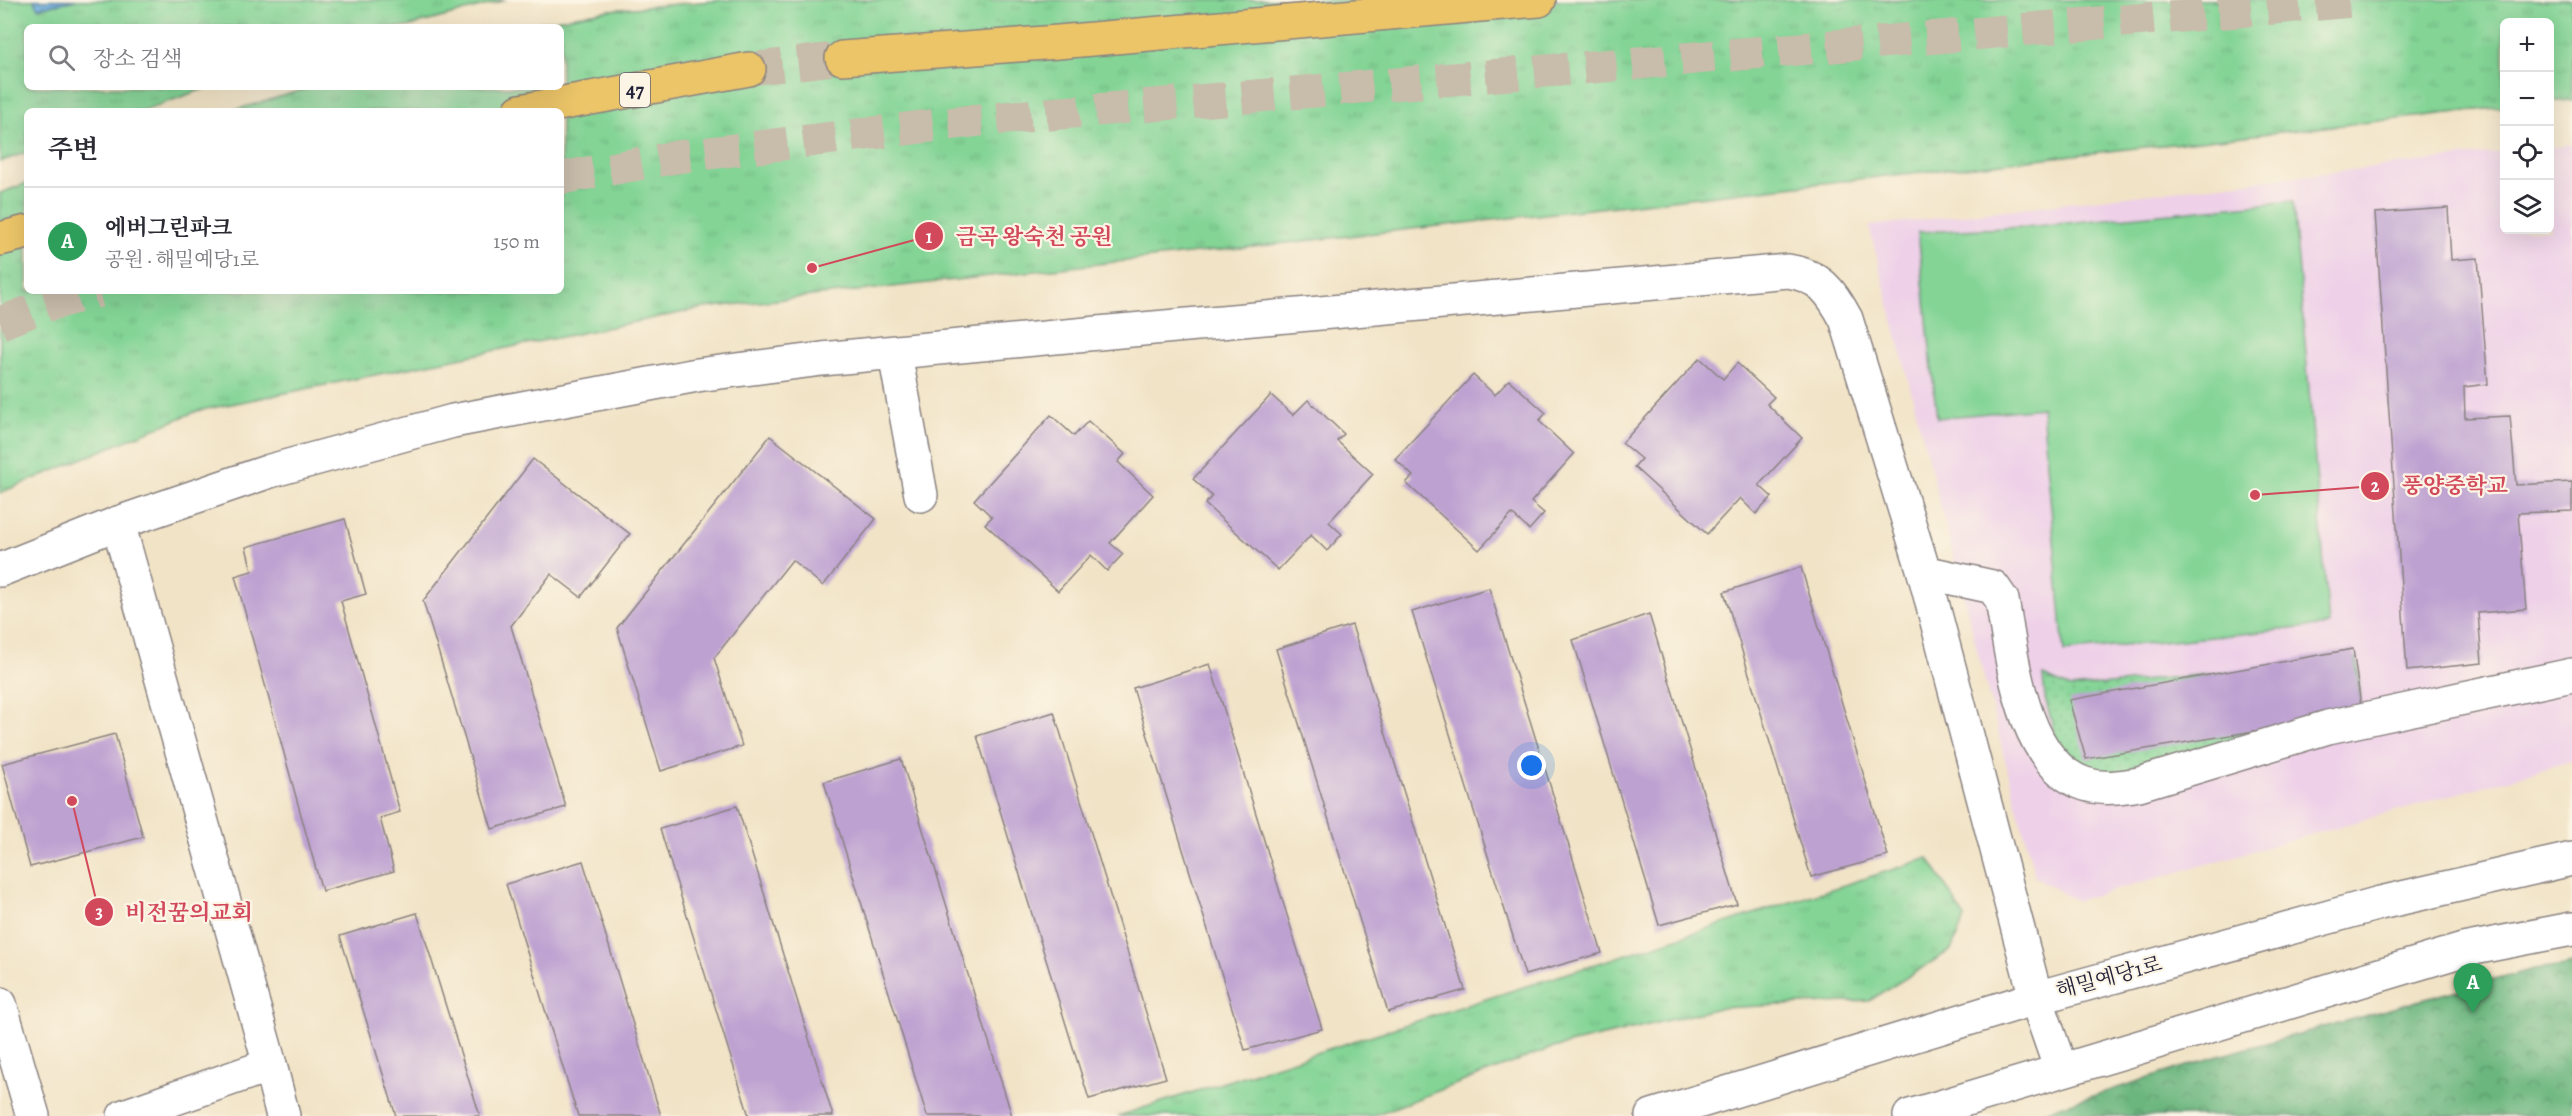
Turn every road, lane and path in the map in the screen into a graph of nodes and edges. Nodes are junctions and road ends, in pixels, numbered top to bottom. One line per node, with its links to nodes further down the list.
1 (1539, 0): 2 (highway)
2 (842, 58)
3 (750, 69): 4 (highway, 47)
4 (536, 108)
5 (24, 233): 6 (highway)
6 (0, 239)
7 (895, 354): 8 (street); 9 (street); 11 (street)
8 (921, 495)
9 (118, 523): 10 (street); 17 (street)
10 (0, 570)
11 (1924, 572): 12 (street); 15 (street)
12 (2572, 675)
13 (2572, 859): 15 (street, 해밀예당1로)
14 (2572, 929): 18 (street)
15 (2037, 998): 18 (street); 22 (street, 해밀예당1로)
16 (0, 1004): 19 (street)
17 (270, 1065): 20 (street); 21 (street)
18 (2061, 1070): 23 (street)
19 (33, 1116)
20 (124, 1116)
21 (283, 1116)
22 (1652, 1116)
23 (1910, 1116)

